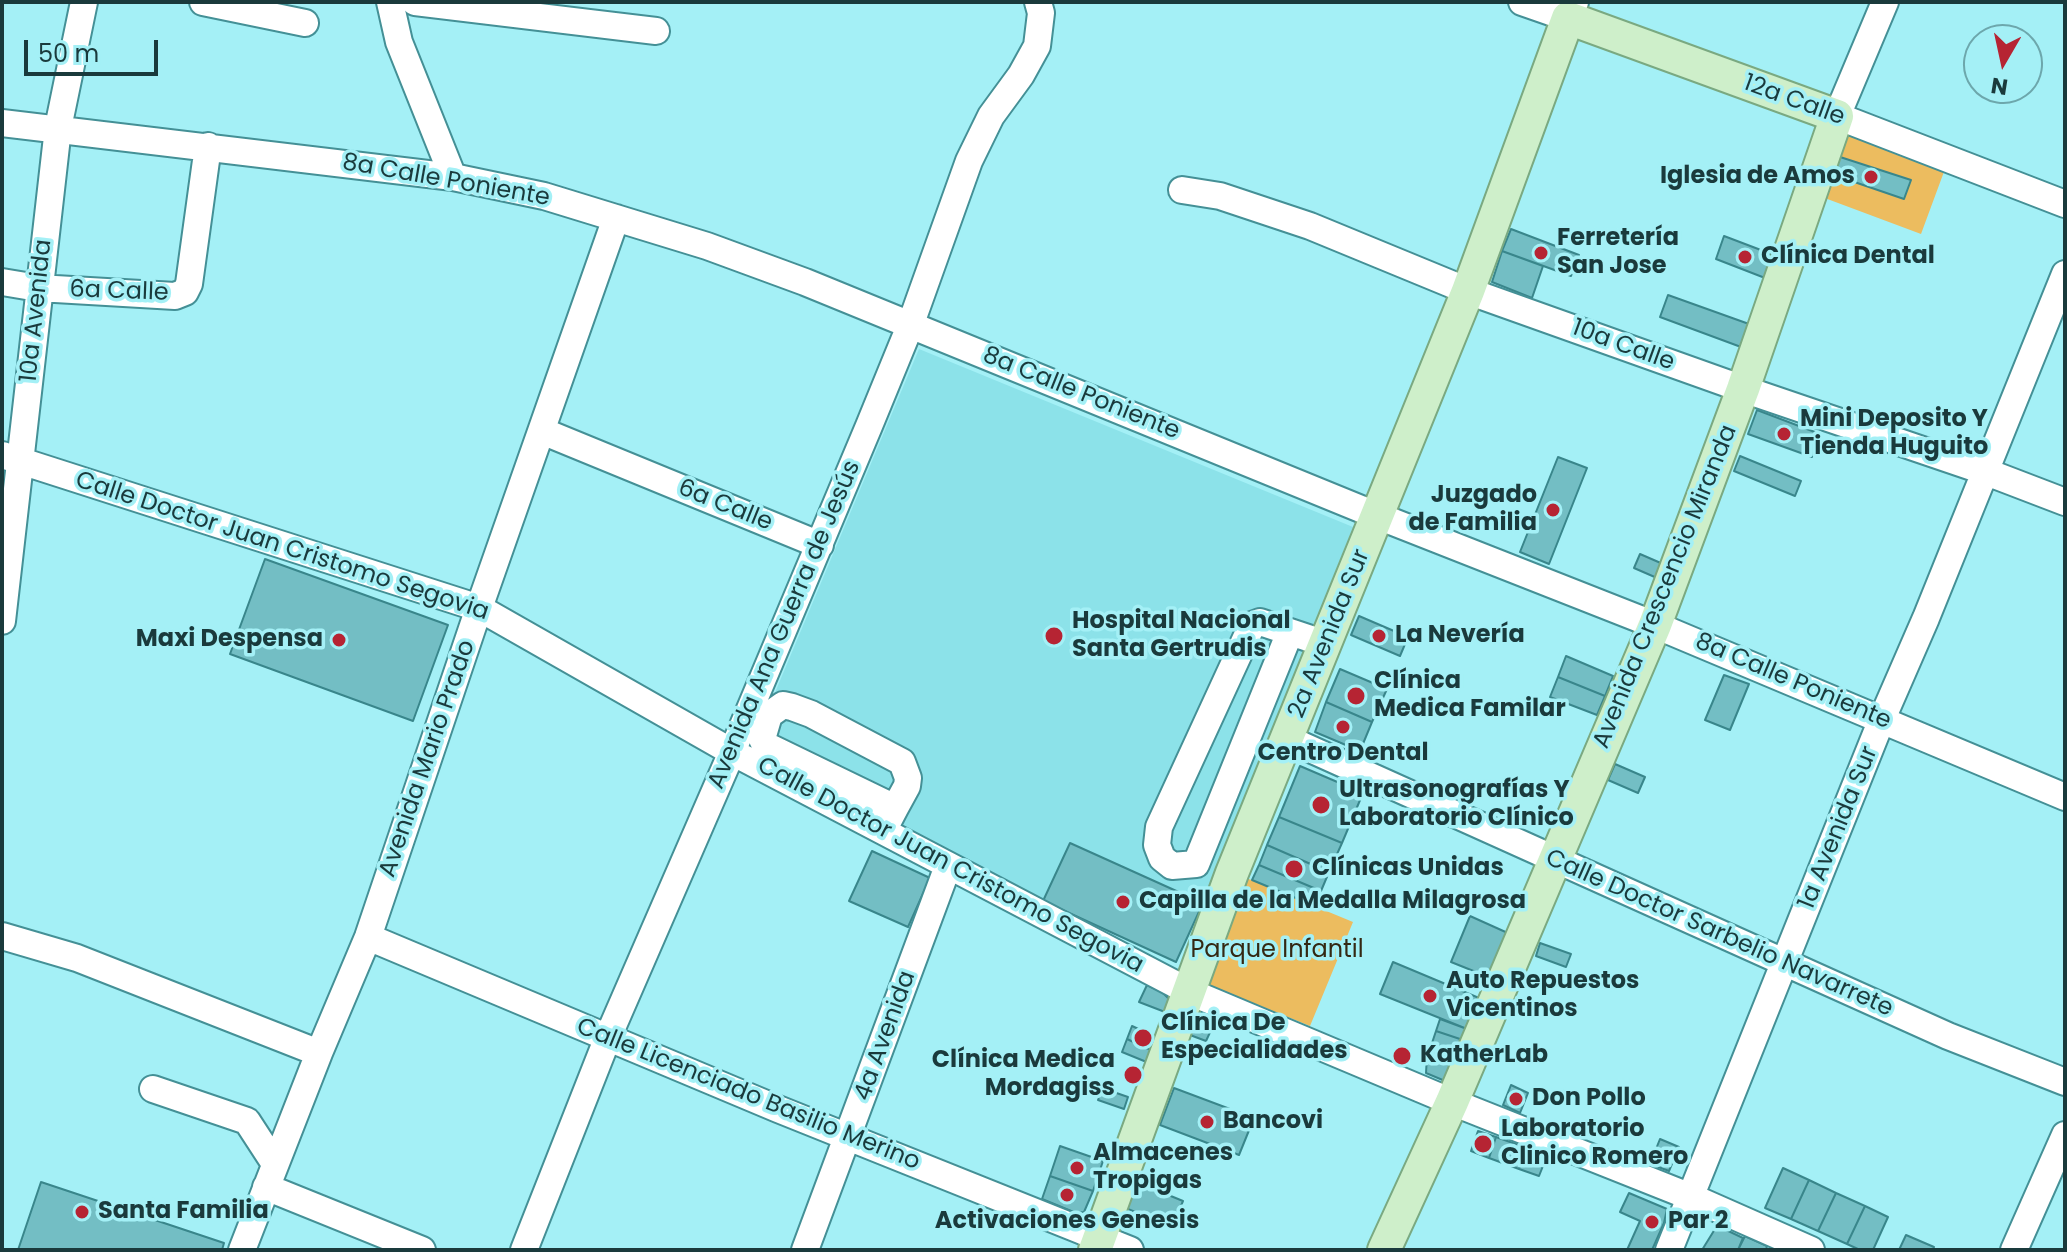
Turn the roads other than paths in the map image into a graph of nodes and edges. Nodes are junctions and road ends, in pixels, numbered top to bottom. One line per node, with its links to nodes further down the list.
1 (84, 2): 13 (street, 10a Avenida)
2 (203, 2): 9 (street)
3 (390, 2): 15 (street)
4 (415, 2): 10 (street)
5 (1038, 2): 23 (street, Avenida Ana Guerra de Jesús)
6 (1522, 2): 8 (street, 12a Calle)
7 (1885, 2): 11 (street, Avenida Crescencio Miranda)
8 (1569, 7): 11 (main road, 12a Calle); 22 (main road, 2a Avenida Sur)
9 (305, 23)
10 (656, 31)
11 (1837, 116): 17 (street, 12a Calle); 24 (main road, Avenida Crescencio Miranda)
12 (2, 123): 13 (street, 8a Calle Poniente)
13 (58, 128): 14 (street, 8a Calle Poniente); 21 (street, 10a Avenida)
14 (208, 146): 15 (street, 8a Calle Poniente); 21 (street, 6a Calle)
15 (453, 177): 18 (street, 8a Calle Poniente)
16 (1182, 190): 22 (street, 10a Calle)
17 (2065, 204)
18 (616, 218): 23 (street, 8a Calle Poniente); 25 (street, Avenida Mario Prado)
19 (2065, 274): 27 (street, 1a Avenida Sur)
20 (2, 282): 21 (street, 6a Calle)
21 (38, 288): 26 (street, 10a Avenida)
22 (1468, 291): 24 (street, 10a Calle); 29 (main road, 2a Avenida Sur)
23 (910, 326): 29 (street, 8a Calle Poniente); 30 (street, Avenida Ana Guerra de Jesús)
24 (1743, 389): 27 (street, 10a Calle); 34 (main road, Avenida Crescencio Miranda)
25 (542, 431): 30 (street, 6a Calle); 32 (street, Avenida Mario Prado)
26 (11, 458): 31 (street, 10a Avenida); 32 (street, Calle Doctor Juan Cristomo Segovia)
27 (1984, 471): 28 (street, 10a Calle); 37 (street, 1a Avenida Sur)
28 (2065, 502)
29 (1378, 516): 34 (street, 8a Calle Poniente); 36 (main road, 2a Avenida Sur)
30 (820, 545): 40 (street, Avenida Ana Guerra de Jesús)
31 (4, 586): 33 (street, 10a Avenida)
32 (479, 608): 40 (street, Calle Doctor Juan Cristomo Segovia); 49 (street, Avenida Mario Prado)
33 (2, 621)
34 (1655, 625): 37 (street, 8a Calle Poniente); 44 (main road, Avenida Crescencio Miranda)
35 (1290, 632): 36 (street); 45 (street); 45 (street)
36 (1326, 644): 38 (main road, 2a Avenida Sur)
37 (1882, 719): 42 (street, 8a Calle Poniente); 50 (street, 1a Avenida Sur)
38 (1288, 739): 44 (street, Calle Doctor Sarbelio Navarrete); 47 (main road, 2a Avenida Sur)
39 (861, 741): 41 (street); 41 (street); 43 (street)
40 (732, 752): 43 (street, Calle Doctor Juan Cristomo Segovia); 52 (street, Avenida Ana Guerra de Jesús)
41 (841, 781): 43 (street)
42 (2065, 797)
43 (889, 820): 46 (street, Calle Doctor Juan Cristomo Segovia)
44 (1554, 861): 50 (street, Calle Doctor Sarbelio Navarrete); 56 (main road, Avenida Crescencio Miranda)
45 (1196, 864): 47 (street)
46 (948, 866): 51 (street, Calle Doctor Juan Cristomo Segovia); 58 (street, 4a Avenida)
47 (1231, 878): 51 (main road, 2a Avenida Sur)
48 (2, 936): 53 (street)
49 (368, 937): 52 (street, Calle Licenciado Basilio Merino); 53 (street, Avenida Mario Prado)
50 (1785, 963): 54 (street, Calle Doctor Sarbelio Navarrete); 60 (street, 1a Avenida Sur)
51 (1190, 992): 56 (street, Calle Doctor Juan Cristomo Segovia); 61 (main road, 2a Avenida Sur)
52 (608, 1037): 58 (street, Calle Licenciado Basilio Merino); 64 (street, Avenida Ana Guerra de Jesús)
53 (319, 1053): 59 (street, Avenida Mario Prado)
54 (2065, 1082)
55 (153, 1089): 59 (street)
56 (1452, 1102): 60 (street, Calle Doctor Juan Cristomo Segovia); 67 (main road, Avenida Crescencio Miranda)
57 (2065, 1135): 70 (street)
58 (848, 1138): 61 (street, Calle Licenciado Basilio Merino); 65 (street, 4a Avenida)
59 (271, 1175): 62 (street, Avenida Mario Prado); 63 (street)
60 (1691, 1197): 68 (street, 1a Avenida Sur); 69 (street, Calle Doctor Juan Cristomo Segovia)
61 (1097, 1244): 66 (street, Calle Licenciado Basilio Merino)
62 (242, 1250)
63 (422, 1250)
64 (524, 1250)
65 (805, 1250)
66 (1130, 1250)
67 (1384, 1250)
68 (1669, 1250)
69 (1811, 1250)
70 (2014, 1250)

